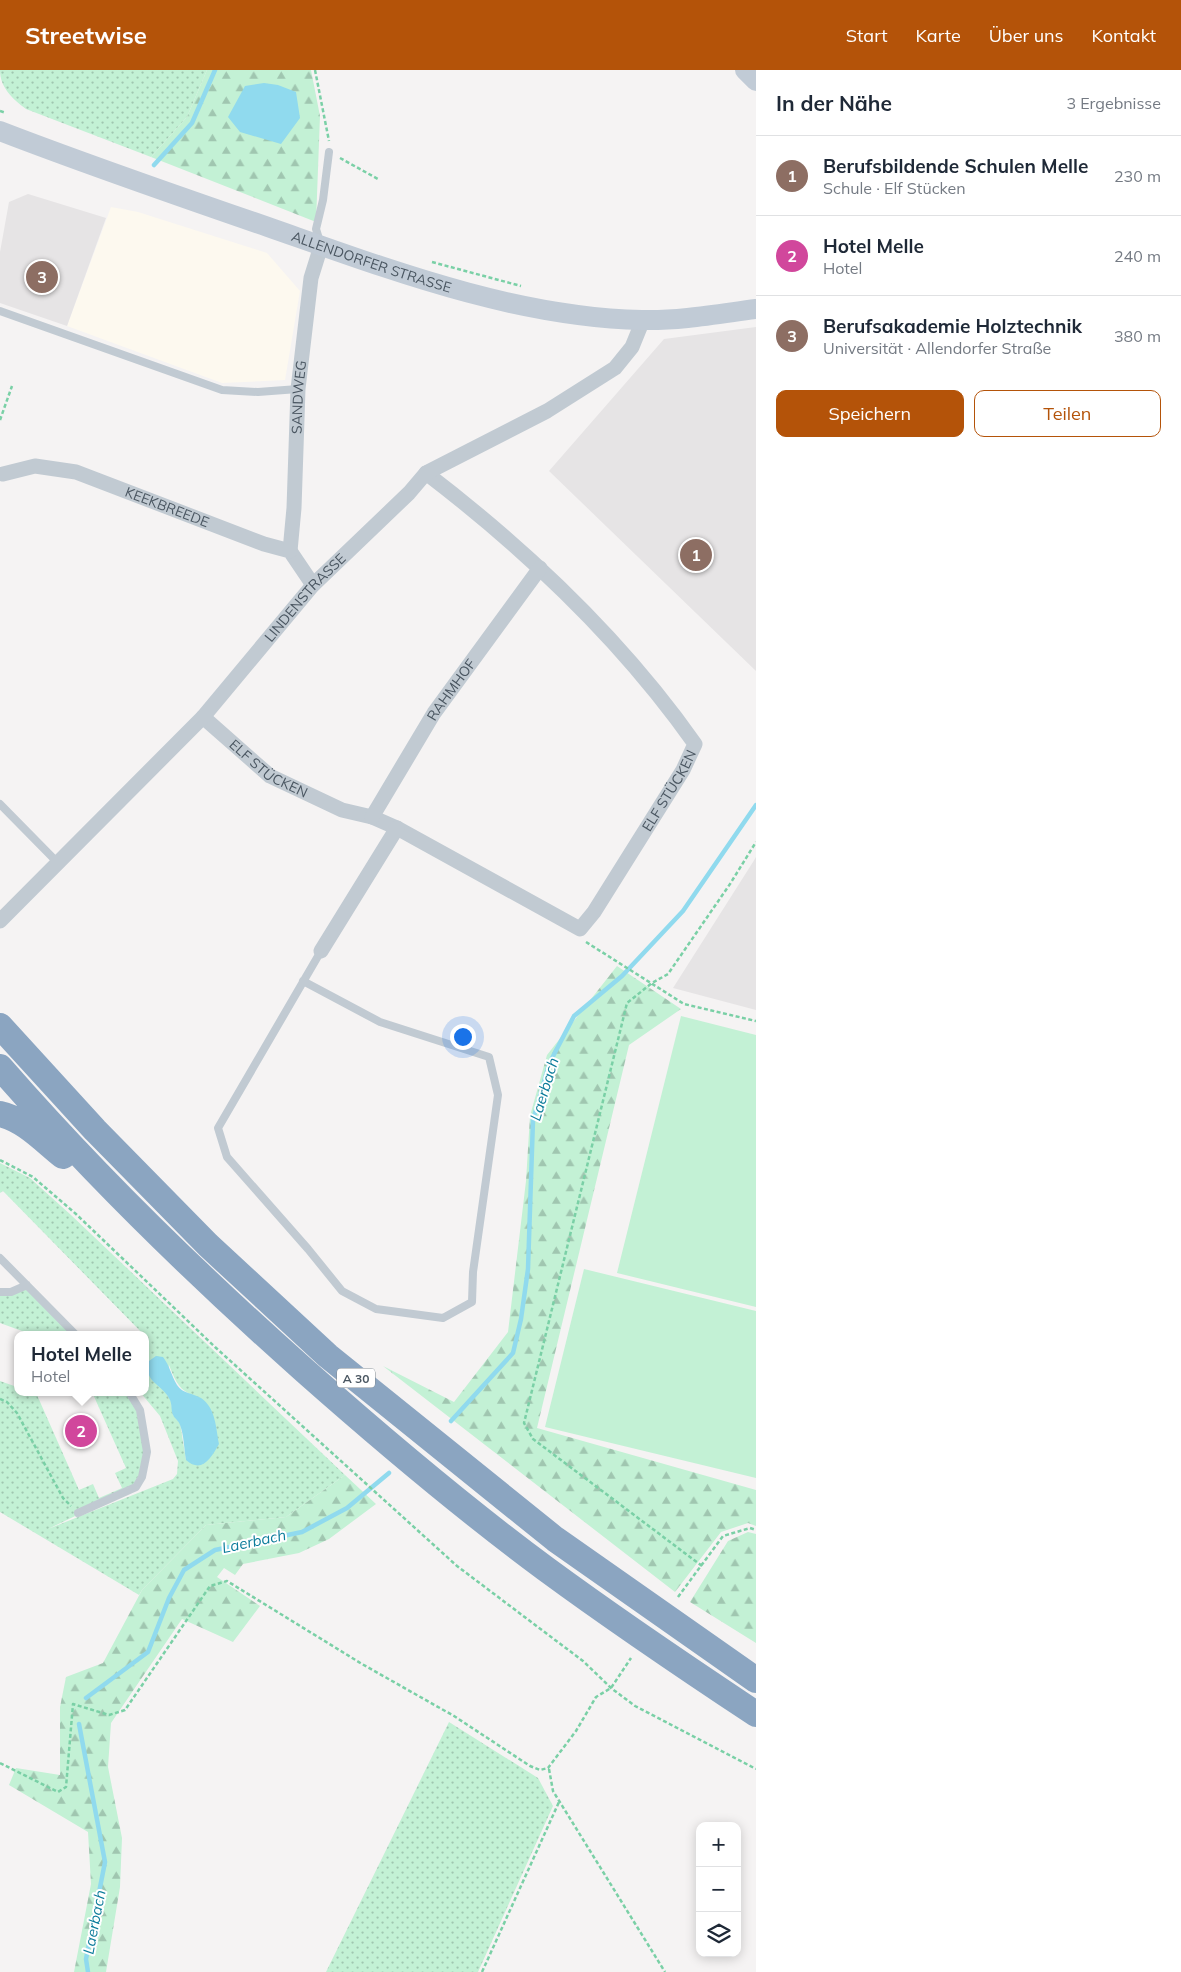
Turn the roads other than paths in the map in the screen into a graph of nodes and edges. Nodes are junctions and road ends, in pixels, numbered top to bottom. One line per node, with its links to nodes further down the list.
1 (745, 70): 2 (main road)
2 (756, 81)
3 (0, 131): 5 (main road, ALLENDORFER STRASSE)
4 (329, 152): 5 (lane)
5 (321, 246): 8 (main road, ALLENDORFER STRASSE); 9 (street, SANDWEG)
6 (756, 309): 8 (main road, ALLENDORFER STRASSE)
7 (0, 311): 9 (lane)
8 (643, 320): 10 (street, LINDENSTRASSE)
9 (298, 389): 12 (street, SANDWEG)
10 (426, 473): 13 (street, ELF STÜCKEN); 14 (street, LINDENSTRASSE)
11 (2, 479): 12 (street, KEEKBREEDE)
12 (290, 551): 14 (street)
13 (540, 568): 17 (street, RAHMHOF); 18 (street, ELF STÜCKEN)
14 (313, 585): 15 (street, LINDENSTRASSE)
15 (203, 717): 17 (street, ELF STÜCKEN); 19 (street, LINDENSTRASSE)
16 (0, 804): 19 (lane)
17 (372, 817): 18 (street, ELF STÜCKEN)
18 (397, 828): 21 (street)
19 (58, 863): 20 (street, LINDENSTRASSE)
20 (0, 921)
21 (321, 951): 22 (lane)
22 (302, 981): 22 (lane)
23 (0, 1026): 33 (highway, A 30)
24 (0, 1068): 26 (highway, A 30)
25 (0, 1114): 26 (highway)
26 (146, 1223): 34 (highway, A 30)
27 (0, 1258): 28 (lane)
28 (27, 1284): 29 (lane); 30 (lane)
29 (0, 1292)
30 (72, 1331)
31 (131, 1396): 32 (lane)
32 (78, 1512)
33 (756, 1680)
34 (756, 1714)

